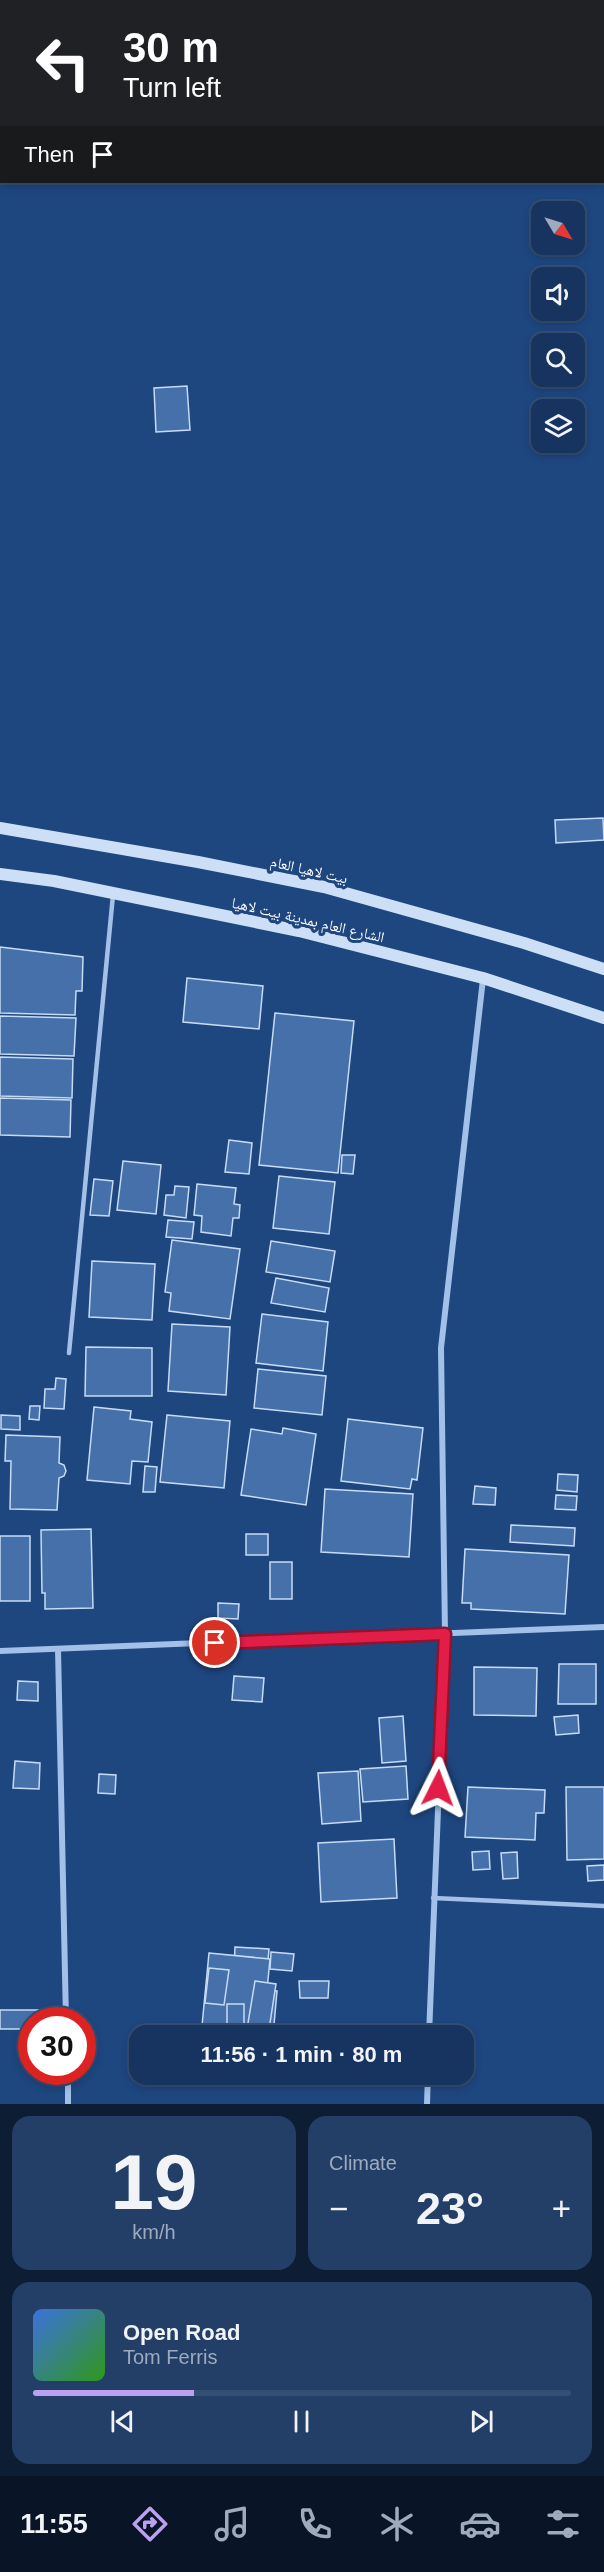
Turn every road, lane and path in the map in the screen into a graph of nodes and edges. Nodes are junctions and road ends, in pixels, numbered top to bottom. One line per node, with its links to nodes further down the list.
1 (0, 828): 4 (main road, بيت لاهيا العام)
2 (0, 874): 3 (main road, الشارع العام بمدينة بيت لاهيا)
3 (113, 893): 5 (main road, الشارع العام بمدينة بيت لاهيا); 7 (lane)
4 (604, 969)
5 (483, 978): 6 (main road, الشارع العام بمدينة بيت لاهيا); 9 (street)
6 (604, 1018)
7 (69, 1353)
8 (604, 1627): 9 (street)
9 (445, 1634): 10 (street); 12 (street)
10 (58, 1648): 11 (street); 14 (street)
11 (0, 1651)
12 (433, 1898): 13 (lane); 15 (street)
13 (604, 1906)
14 (66, 2007)
15 (429, 2025)
16 (68, 2085): 18 (street)
17 (428, 2085): 19 (street)
18 (68, 2104)
19 (427, 2104)

